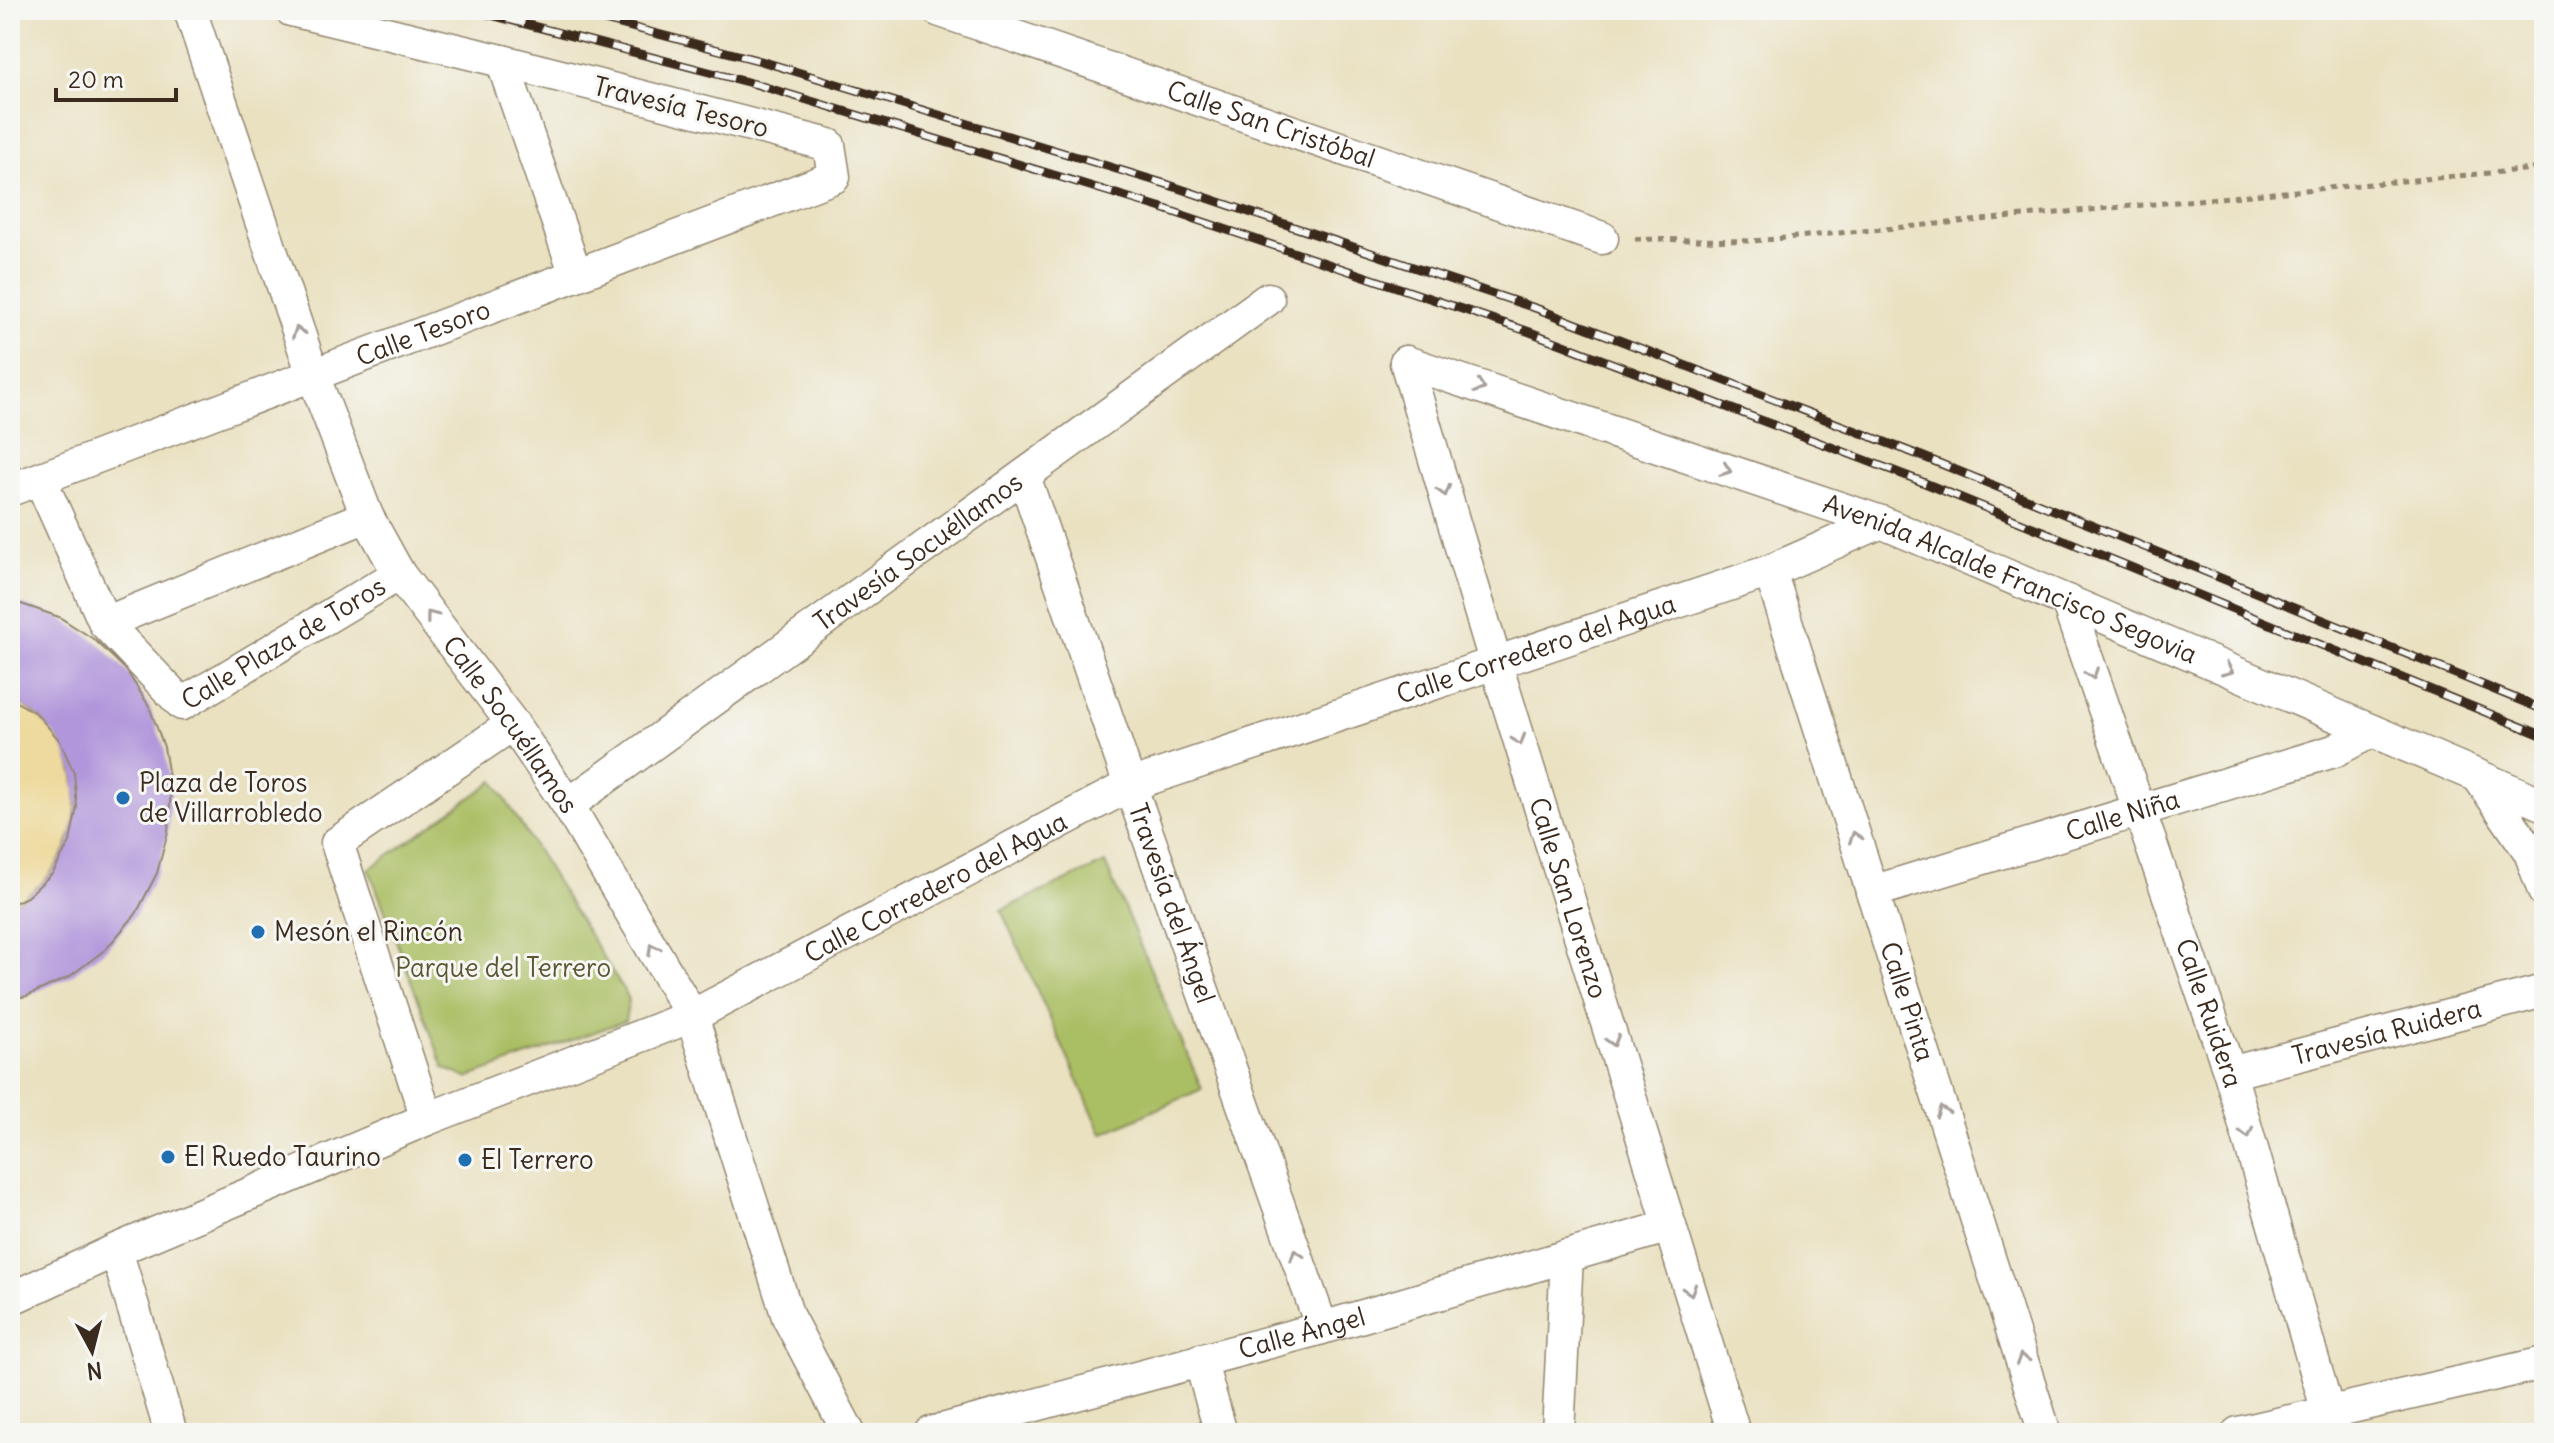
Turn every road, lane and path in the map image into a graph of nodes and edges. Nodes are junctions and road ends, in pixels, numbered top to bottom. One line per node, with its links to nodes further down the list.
1 (190, 10): 11 (street, Calle Socuéllamos, one-way to 1)
2 (291, 10): 4 (street, Travesía Tesoro)
3 (938, 10): 7 (street, Calle San Cristóbal)
4 (502, 61): 6 (street, Travesía Tesoro); 8 (street)
5 (2544, 168): 7 (path)
6 (834, 177): 8 (street, Calle Tesoro)
7 (1602, 238)
8 (576, 275): 11 (street, Calle Tesoro)
9 (1268, 299): 12 (street, Travesía Socuéllamos)
10 (1406, 362): 15 (street, Avenida Alcalde Francisco Segovia, one-way to 15); 20 (street, Calle San Lorenzo, one-way to 20)
11 (313, 375): 13 (street, Calle Tesoro); 14 (street, Calle Socuéllamos)
12 (1024, 476): 24 (street, Travesía del Ángel); 25 (street, Travesía Socuéllamos)
13 (25, 484): 19 (street, Calle Plaza de Toros)
14 (367, 516): 17 (street, Calle Socuéllamos); 19 (street)
15 (1881, 522): 16 (street, Calle Corredero del Agua); 18 (street, Avenida Alcalde Francisco Segovia)
16 (1770, 571): 20 (street, Calle Corredero del Agua); 29 (street, Calle Pinta, one-way to 16)
17 (399, 574): 19 (street, Calle Plaza de Toros); 21 (street, Calle Socuéllamos, one-way to 17)
18 (2067, 601): 22 (street, Avenida Alcalde Francisco Segovia, one-way to 22); 27 (street, Calle Ruidera, one-way to 27)
19 (105, 623)
20 (1495, 661): 24 (street, Calle Corredero del Agua); 34 (street, Calle San Lorenzo, one-way to 34)
21 (513, 724): 25 (street, Calle Socuéllamos); 33 (street)
22 (2372, 731): 23 (street, Avenida Alcalde Francisco Segovia); 27 (street, Calle Niña)
23 (2478, 776): 26 (street, Avenida Alcalde Francisco Segovia); 28 (street)
24 (1130, 785): 31 (street, Calle Corredero del Agua); 38 (street, Travesía del Ángel, one-way to 24)
25 (568, 805): 31 (street, Calle Socuéllamos, one-way to 25)
26 (2544, 805)
27 (2139, 811): 29 (street, Calle Niña); 32 (street, Calle Ruidera)
28 (2544, 891)
29 (1872, 892): 48 (street, Calle Pinta, one-way to 29)
30 (2544, 991): 32 (street, Travesía Ruidera)
31 (692, 1016): 33 (street, Calle Corredero del Agua); 43 (street, Calle Socuéllamos)
32 (2230, 1073): 41 (street, Calle Ruidera, one-way to 41)
33 (427, 1119): 35 (street, Calle Corredero del Agua)
34 (1670, 1226): 36 (street, Calle Ángel); 47 (street, Calle San Lorenzo, one-way to 47)
35 (116, 1250): 37 (street, Calle Corredero del Agua); 42 (street)
36 (1567, 1256): 38 (street, Calle Ángel); 46 (street)
37 (10, 1299)
38 (1322, 1328): 39 (street, Calle Ángel)
39 (1200, 1360): 44 (street, Calle Ángel); 45 (street)
40 (2544, 1363): 41 (street)
41 (2331, 1423): 49 (street)
42 (171, 1433)
43 (849, 1433)
44 (931, 1433)
45 (1221, 1433)
46 (1558, 1433)
47 (1734, 1433)
48 (2045, 1433)
49 (2238, 1433)

